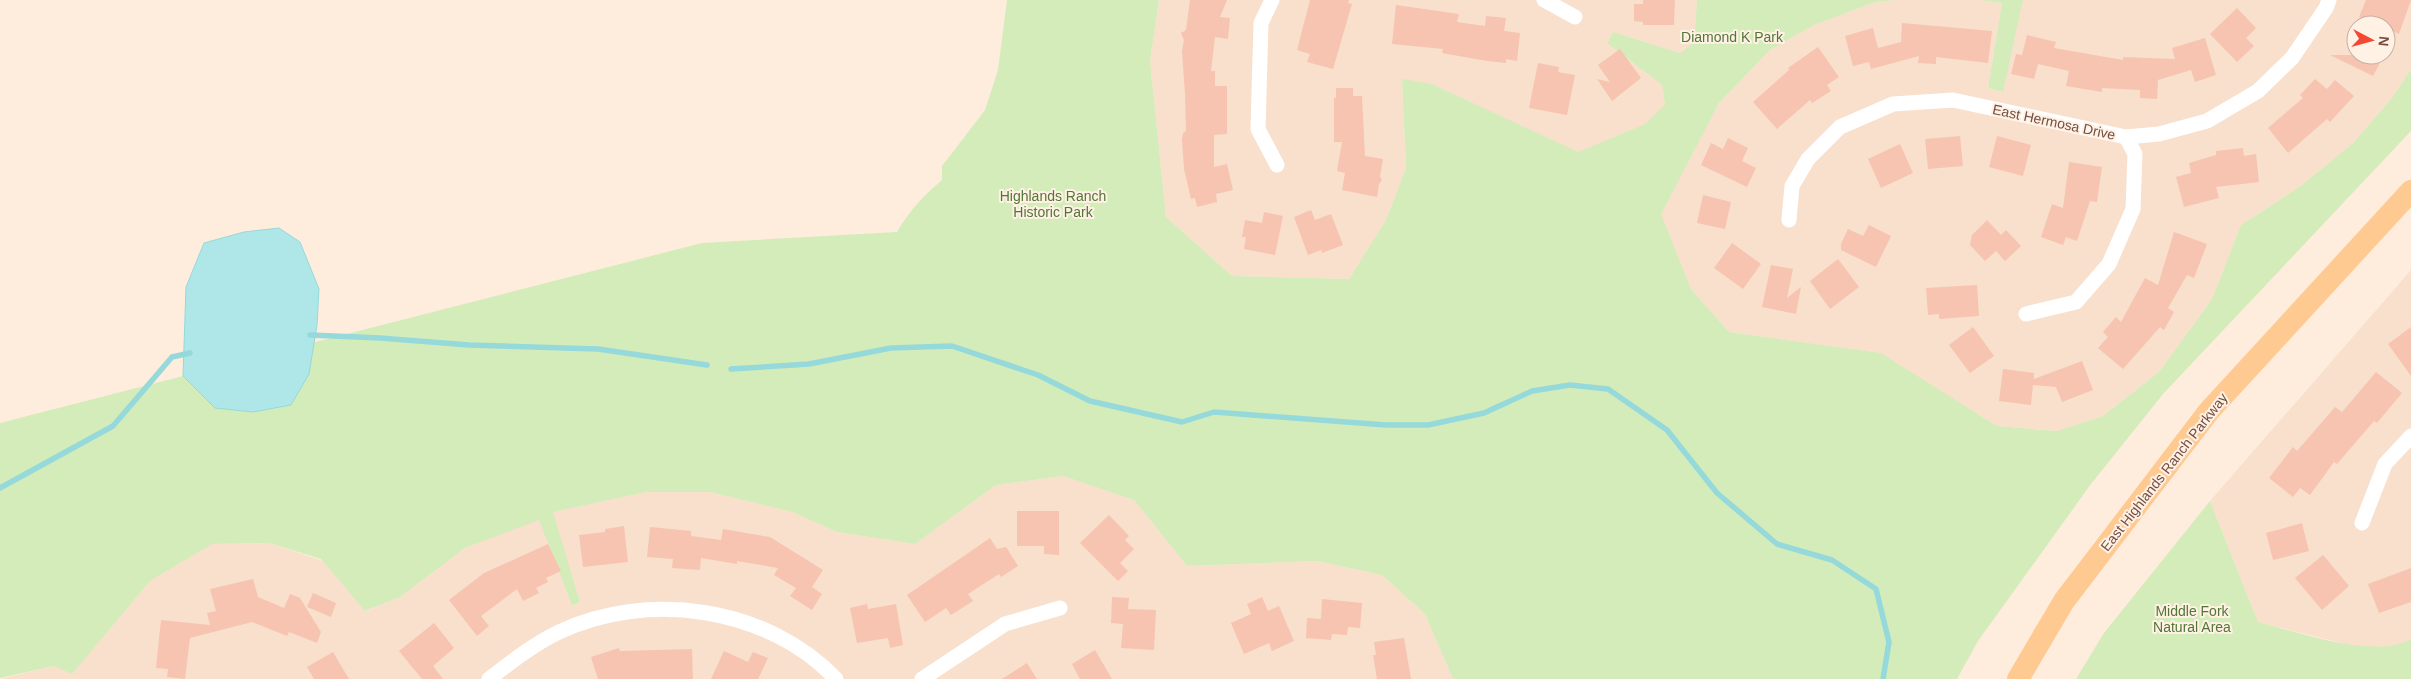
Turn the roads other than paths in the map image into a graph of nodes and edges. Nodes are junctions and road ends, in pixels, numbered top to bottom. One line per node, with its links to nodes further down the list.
1 (1272, 0): 6 (street)
2 (1544, 0): 4 (street)
3 (2328, 0): 5 (street, East Hermosa Drive)
4 (1575, 17)
5 (2126, 137): 8 (street, East Hermosa Drive); 9 (street)
6 (1277, 165)
7 (2411, 191): 16 (main road, East Highlands Ranch Parkway)
8 (1789, 220)
9 (2026, 314)
10 (2411, 436): 11 (street)
11 (2362, 523)
12 (1060, 608): 15 (street)
13 (489, 679): 14 (street)
14 (836, 679)
15 (922, 679)
16 (2018, 679)

